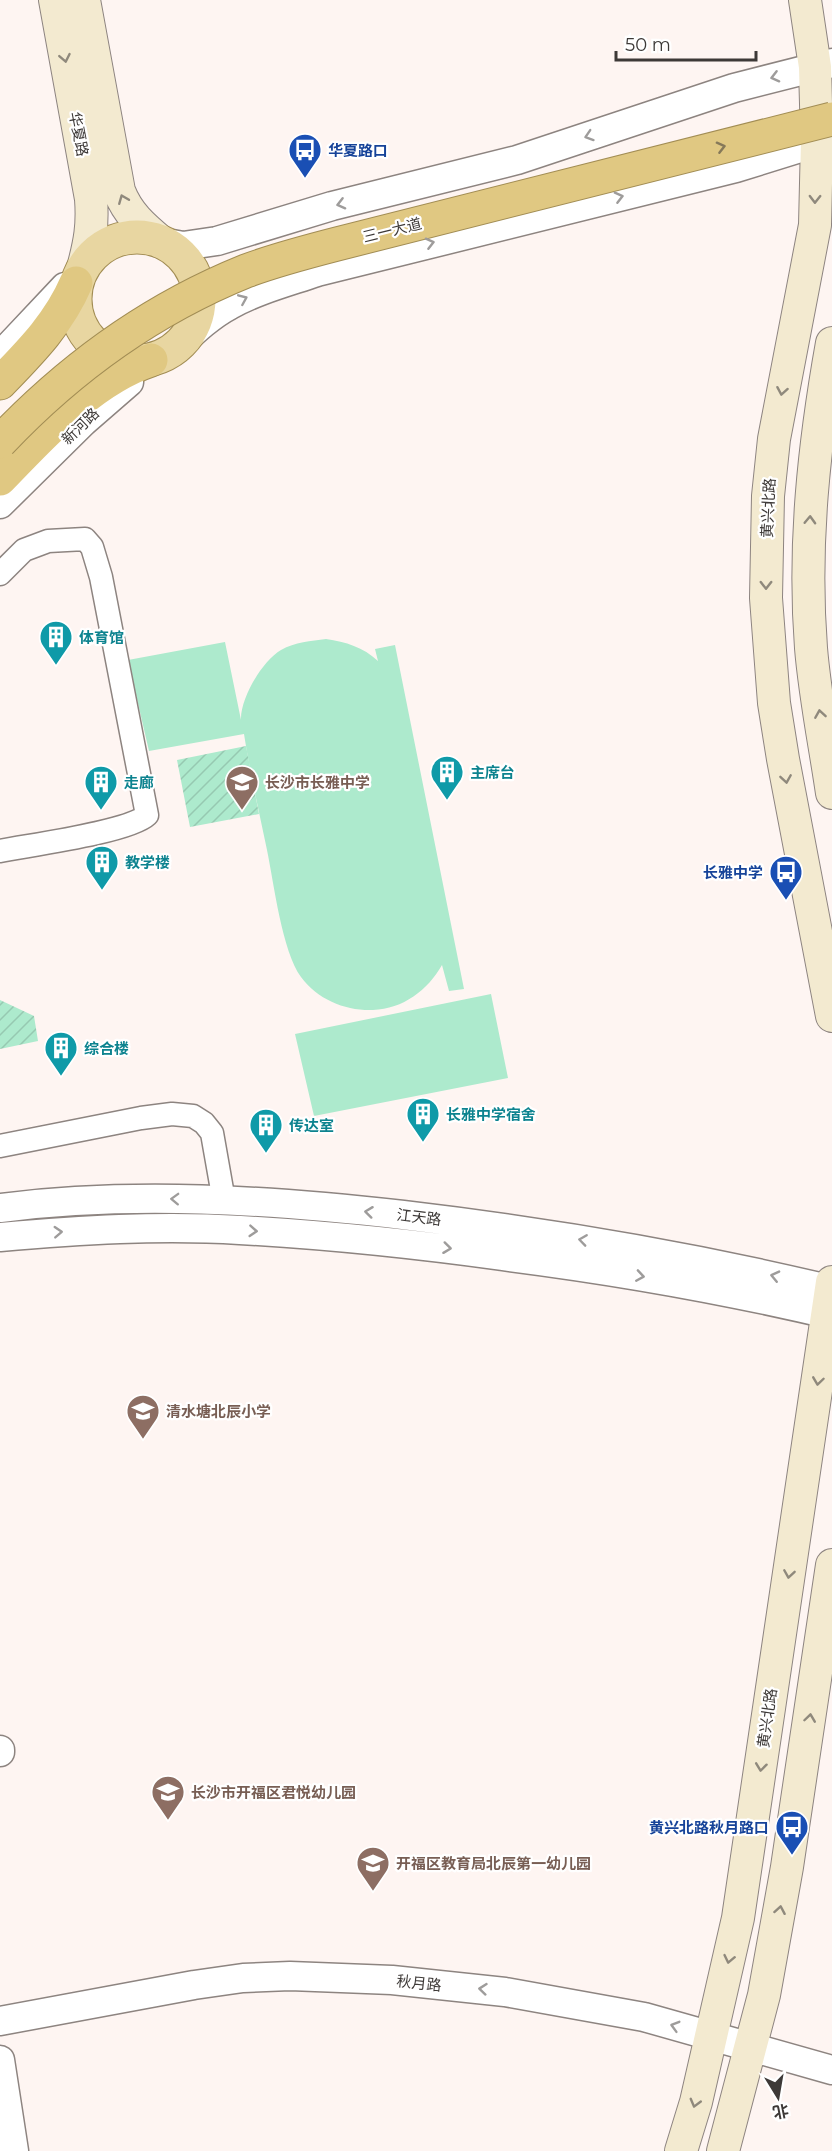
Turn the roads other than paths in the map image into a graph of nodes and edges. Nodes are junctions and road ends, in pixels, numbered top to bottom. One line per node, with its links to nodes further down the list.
1 (55, 0): 8 (main road, 华夏路, one-way to 8)
2 (84, 0): 7 (main road, 华夏路, one-way to 2)
3 (806, 0): 4 (main road, 黄兴北路)
4 (824, 65): 6 (main road, 黄兴北路); 7 (street, one-way to 7)
5 (832, 98): 13 (highway, 三一大道)
6 (827, 133): 10 (street, 新河路, one-way to 6); 14 (highway, 三一大道, one-way to 6, bridge); 20 (main road, 黄兴北路, one-way to 20)
7 (161, 242): 8 (main road); 10 (main road)
8 (80, 275): 10 (main road); 11 (street); 12 (highway)
9 (832, 343): 18 (main road, one-way to 9)
10 (165, 353): 15 (highway); 16 (street, 新河路)
11 (0, 356)
12 (0, 384)
13 (0, 415)
14 (0, 442)
15 (0, 479)
16 (0, 504)
17 (0, 574): 19 (street)
18 (832, 793)
19 (0, 851)
20 (832, 1016)
21 (0, 1146): 22 (street)
22 (224, 1201): 23 (street, 江天路, one-way to 23); 25 (street, 江天路, one-way to 22)
23 (0, 1208)
24 (0, 1237): 25 (street, 江天路, one-way to 25)
25 (831, 1298): 29 (main road, 黄兴北路, one-way to 29)
26 (832, 1565): 30 (main road, one-way to 26)
27 (0, 2021): 29 (street, 秋月路, one-way to 27)
28 (0, 2037): 29 (street, 秋月路)
29 (709, 2045): 30 (street, 秋月路); 35 (main road, 黄兴北路, one-way to 35)
30 (748, 2056): 32 (street, 秋月路); 33 (street, 秋月路); 36 (main road)
31 (0, 2060): 34 (street)
32 (832, 2070)
33 (832, 2089)
34 (14, 2151)
35 (681, 2151)
36 (723, 2151)

